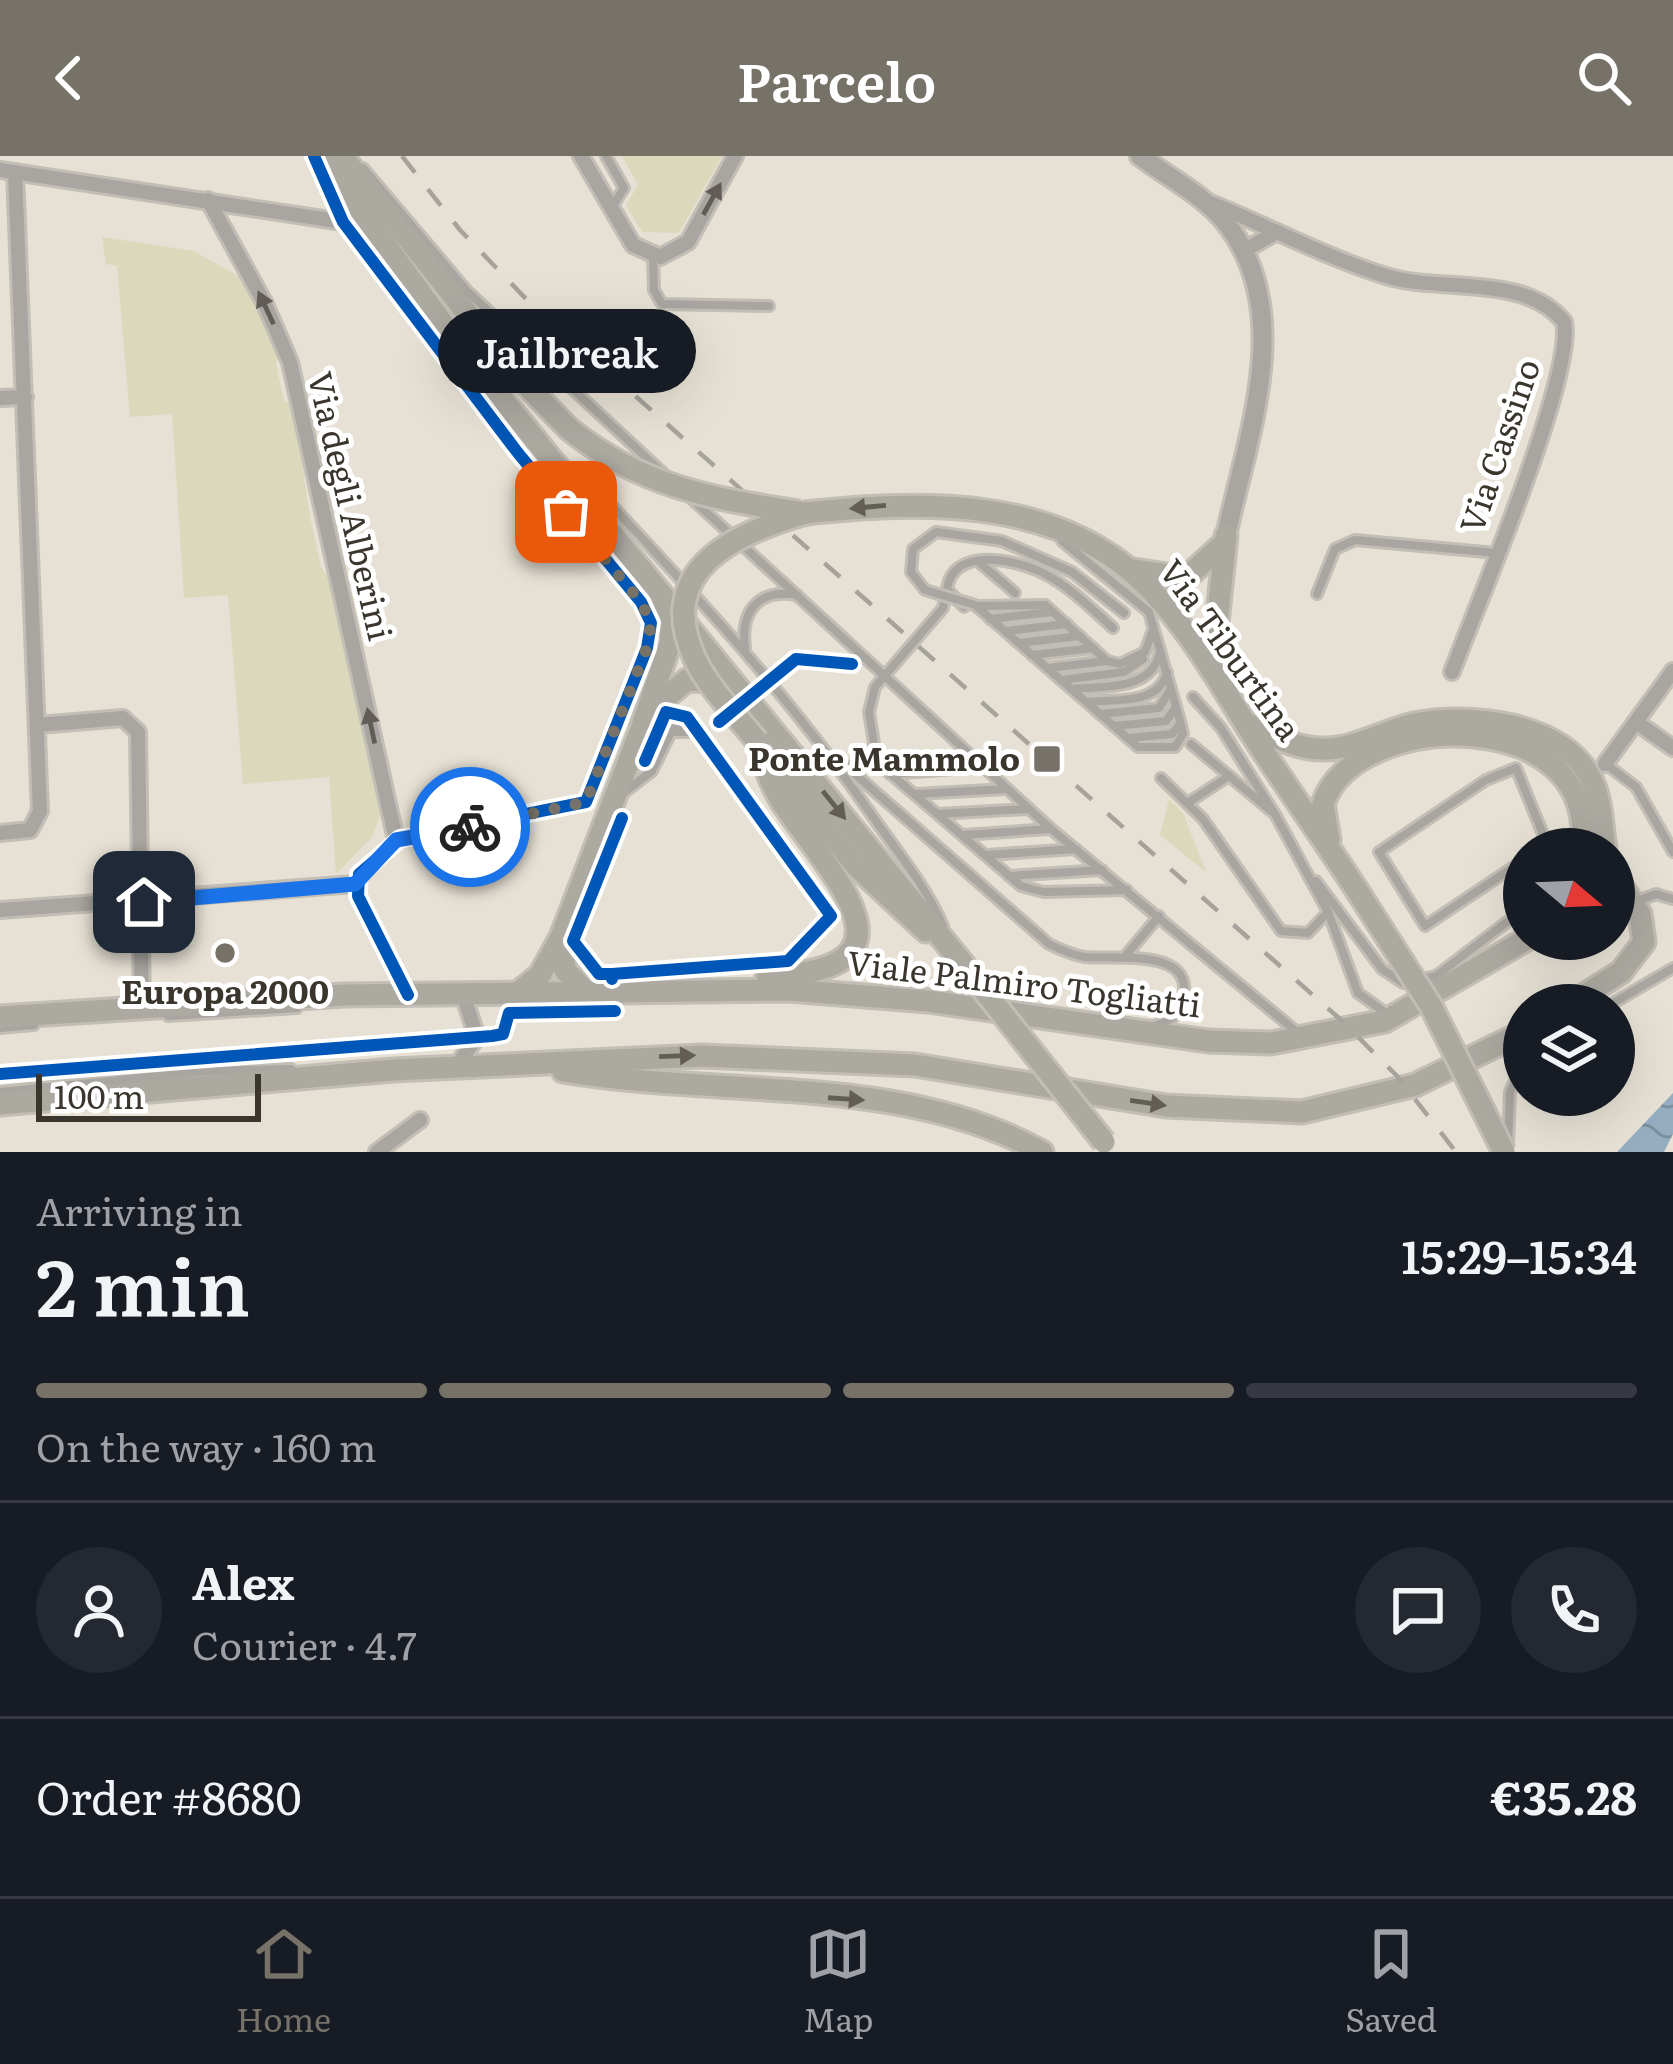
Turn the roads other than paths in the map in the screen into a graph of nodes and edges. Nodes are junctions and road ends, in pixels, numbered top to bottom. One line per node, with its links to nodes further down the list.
1 (318, 156): 12 (street); 20 (main road)
2 (344, 156): 21 (main road, Via Tiburtina, bridge); 31 (lane)
3 (581, 156): 10 (street)
4 (606, 156): 10 (lane)
5 (736, 156): 16 (street, one-way to 5)
6 (1140, 156): 8 (street)
7 (8, 171): 9 (street); 18 (street)
8 (1201, 199): 11 (street, Via Cassino); 14 (street)
9 (208, 200): 12 (street); 90 (street, Via degli Alberini, one-way to 9)
10 (611, 208): 16 (street)
11 (1253, 220): 13 (street, Via Cassino); 14 (street)
12 (343, 222): 90 (street)
13 (1277, 232): 15 (street); 24 (street, Via Cassino)
14 (1232, 234): 15 (street)
15 (1243, 251): 23 (street)
16 (652, 256): 17 (lane)
17 (769, 306)
18 (25, 397): 19 (street); 63 (street)
19 (0, 398)
20 (538, 443): 27 (main road); 42 (lane)
21 (806, 513): 22 (main road, Via Tiburtina, one-way to 21); 87 (main road, bridge)
22 (1022, 518): 26 (main road, Via Tiburtina); 41 (lane)
23 (1226, 536): 26 (main road); 56 (main road)
24 (1496, 554): 30 (lane); 48 (street, Via Cassino)
25 (977, 560): 28 (lane); 29 (lane); 37 (lane)
26 (1126, 568): 56 (main road, Via Tiburtina)
27 (656, 583): 55 (main road); 65 (main road)
28 (946, 589): 32 (lane); 50 (lane)
29 (1015, 593)
30 (1317, 593)
31 (798, 595): 42 (lane); 50 (lane)
32 (969, 606): 33 (lane); 34 (lane, bridge); 35 (lane)
33 (1054, 612): 35 (lane); 36 (lane)
34 (1124, 613)
35 (989, 620): 38 (lane)
36 (1067, 624): 38 (lane); 39 (lane)
37 (1113, 628)
38 (1005, 632): 40 (lane)
39 (1081, 636): 40 (lane); 43 (lane)
40 (1018, 643): 44 (lane)
41 (1156, 645): 45 (lane); 49 (lane); 51 (lane); 53 (lane)
42 (745, 648): 69 (lane)
43 (1093, 648): 44 (lane); 45 (lane)
44 (1031, 655): 46 (lane)
45 (1107, 661): 46 (lane)
46 (1046, 668): 51 (lane)
47 (1673, 671): 61 (street)
48 (1452, 672)
49 (1167, 673): 52 (lane); 57 (lane)
50 (884, 674): 72 (lane); 73 (lane)
51 (1059, 680): 53 (lane)
52 (1171, 687): 58 (lane); 59 (lane)
53 (1071, 690): 57 (lane)
54 (1193, 697): 82 (lane)
55 (745, 698): 65 (main road); 110 (main road, one-way to 110)
56 (1231, 698): 62 (main road, Via Tiburtina)
57 (1085, 702): 59 (lane)
58 (1176, 705): 60 (lane); 64 (lane)
59 (1099, 714): 64 (lane)
60 (1180, 722): 67 (lane); 67 (lane)
61 (1636, 722): 70 (street); 71 (street)
62 (1245, 723): 85 (main road); 92 (main road, Via Tiburtina)
63 (38, 725): 88 (street); 103 (street)
64 (1113, 726): 67 (lane)
65 (640, 732): 78 (main road)
66 (688, 732): 78 (lane)
67 (1127, 738)
68 (1191, 744): 74 (lane)
69 (825, 748): 110 (lane); 111 (lane)
70 (1673, 748)
71 (1605, 764): 93 (lane)
72 (983, 767): 73 (lane); 76 (lane)
73 (890, 774): 77 (lane)
74 (1229, 776): 79 (lane); 82 (lane)
75 (1162, 778): 79 (lane)
76 (1007, 789): 77 (lane); 80 (lane)
77 (914, 794): 81 (lane)
78 (615, 798): 109 (main road)
79 (1189, 802): 105 (lane)
80 (1029, 809): 81 (lane); 86 (lane)
81 (936, 814): 89 (lane)
82 (1276, 816): 95 (lane)
83 (1538, 828): 97 (lane)
84 (1581, 828): 92 (main road)
85 (1602, 828)
86 (1052, 829): 89 (lane); 91 (lane)
87 (814, 830): 110 (main road); 118 (main road)
88 (0, 833)
89 (961, 835): 94 (lane)
90 (396, 840): 99 (street)
91 (1076, 849): 94 (lane); 96 (lane)
92 (1332, 852): 141 (main road, Via Tiburtina, bridge)
93 (1673, 853)
94 (984, 856): 98 (lane)
95 (1300, 862): 105 (lane); 108 (lane)
96 (1103, 870): 98 (lane); 100 (lane)
97 (1503, 874)
98 (1008, 876): 100 (lane)
99 (355, 884): 103 (street); 123 (street)
100 (1128, 890): 106 (lane)
101 (1673, 899): 102 (lane)
102 (1635, 900)
103 (144, 902): 104 (street); 124 (street)
104 (0, 910)
105 (1328, 912): 126 (lane)
106 (1159, 916): 111 (lane); 129 (lane)
107 (1635, 918): 113 (main road)
108 (1503, 926)
109 (561, 937): 119 (main road); 120 (main road)
110 (955, 954): 138 (main road, bridge)
111 (1126, 955): 128 (lane)
112 (1503, 955): 126 (main road, Viale Palmiro Togliatti)
113 (1635, 956)
114 (1632, 960): 116 (main road)
115 (1673, 968): 117 (lane)
116 (1602, 984)
117 (1635, 990)
118 (681, 991): 119 (main road, Viale Palmiro Togliatti); 128 (main road, Viale Palmiro Togliatti)
119 (586, 992): 120 (main road, Viale Palmiro Togliatti)
120 (518, 993): 121 (main road, Viale Palmiro Togliatti)
121 (463, 994): 123 (main road, Viale Palmiro Togliatti); 132 (street)
122 (344, 995): 123 (main road, Viale Palmiro Togliatti); 124 (main road, Viale Palmiro Togliatti); 127 (lane, Viale Palmiro Togliatti)
123 (409, 995)
124 (142, 1008): 125 (main road, Viale Palmiro Togliatti)
125 (0, 1017)
126 (1394, 1017): 129 (main road, Viale Palmiro Togliatti)
127 (0, 1028)
128 (1132, 1029): 129 (main road, Viale Palmiro Togliatti)
129 (1309, 1039)
130 (1503, 1042): 131 (main road, one-way to 130)
131 (521, 1064): 132 (main road); 140 (main road, one-way to 140)
132 (456, 1067): 133 (main road)
133 (393, 1070): 134 (lane); 135 (main road)
134 (0, 1092)
135 (0, 1104)
136 (1508, 1116): 141 (lane)
137 (420, 1120): 139 (street)
138 (1108, 1147)
139 (376, 1152)
140 (1042, 1152)
141 (1506, 1152)

